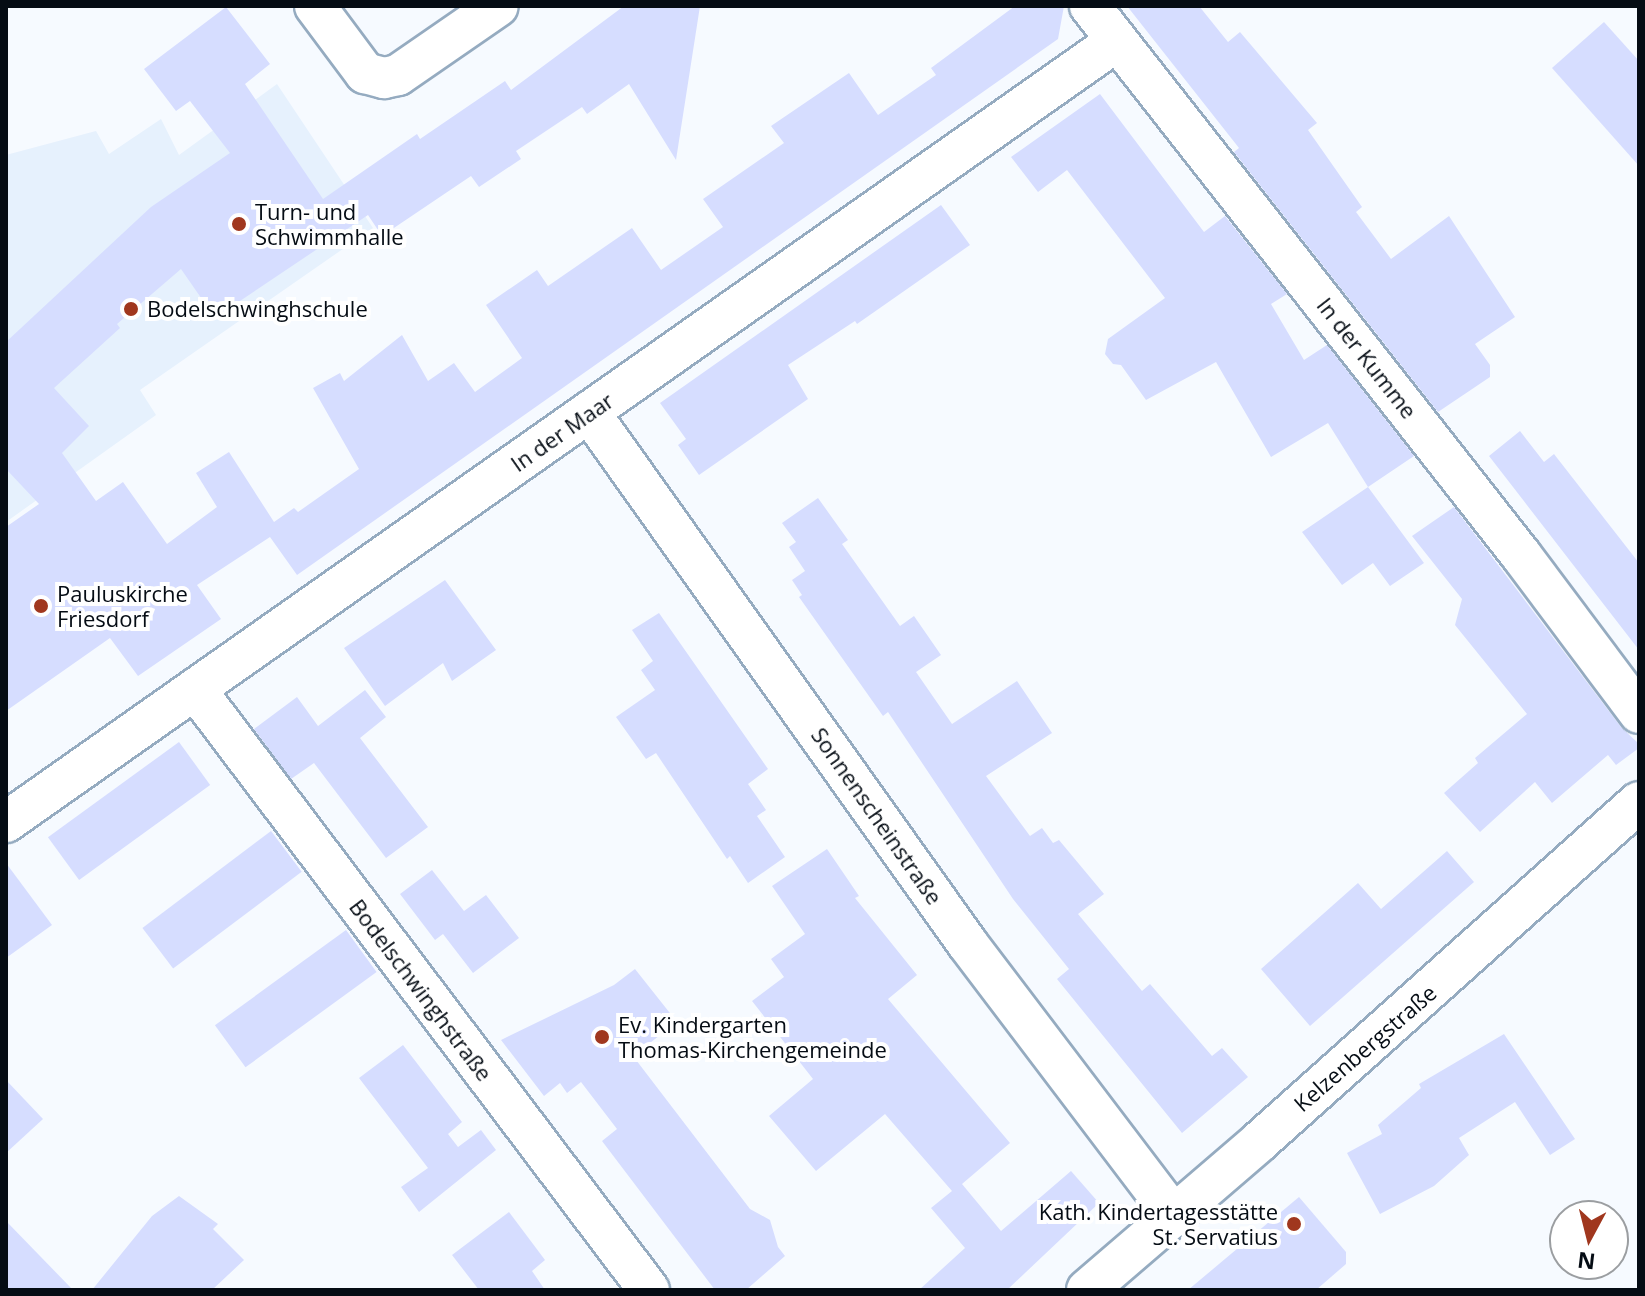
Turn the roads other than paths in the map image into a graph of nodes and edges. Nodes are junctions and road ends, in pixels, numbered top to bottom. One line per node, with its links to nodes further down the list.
1 (315, 6): 2 (street)
2 (498, 6)
3 (1090, 6): 4 (street, In der Kumme)
4 (1117, 41): 5 (street, In der Maar); 7 (street, In der Kumme)
5 (589, 412): 6 (street, In der Maar); 10 (street, Sonnenscheinstraße)
6 (195, 689): 9 (street, In der Maar); 11 (street, Bodelschwinghstraße)
7 (1639, 713)
8 (1639, 802): 10 (street, Kelzenbergstraße)
9 (6, 822)
10 (1173, 1214): 12 (street, Kelzenbergstraße)
11 (649, 1290)
12 (1087, 1290)

